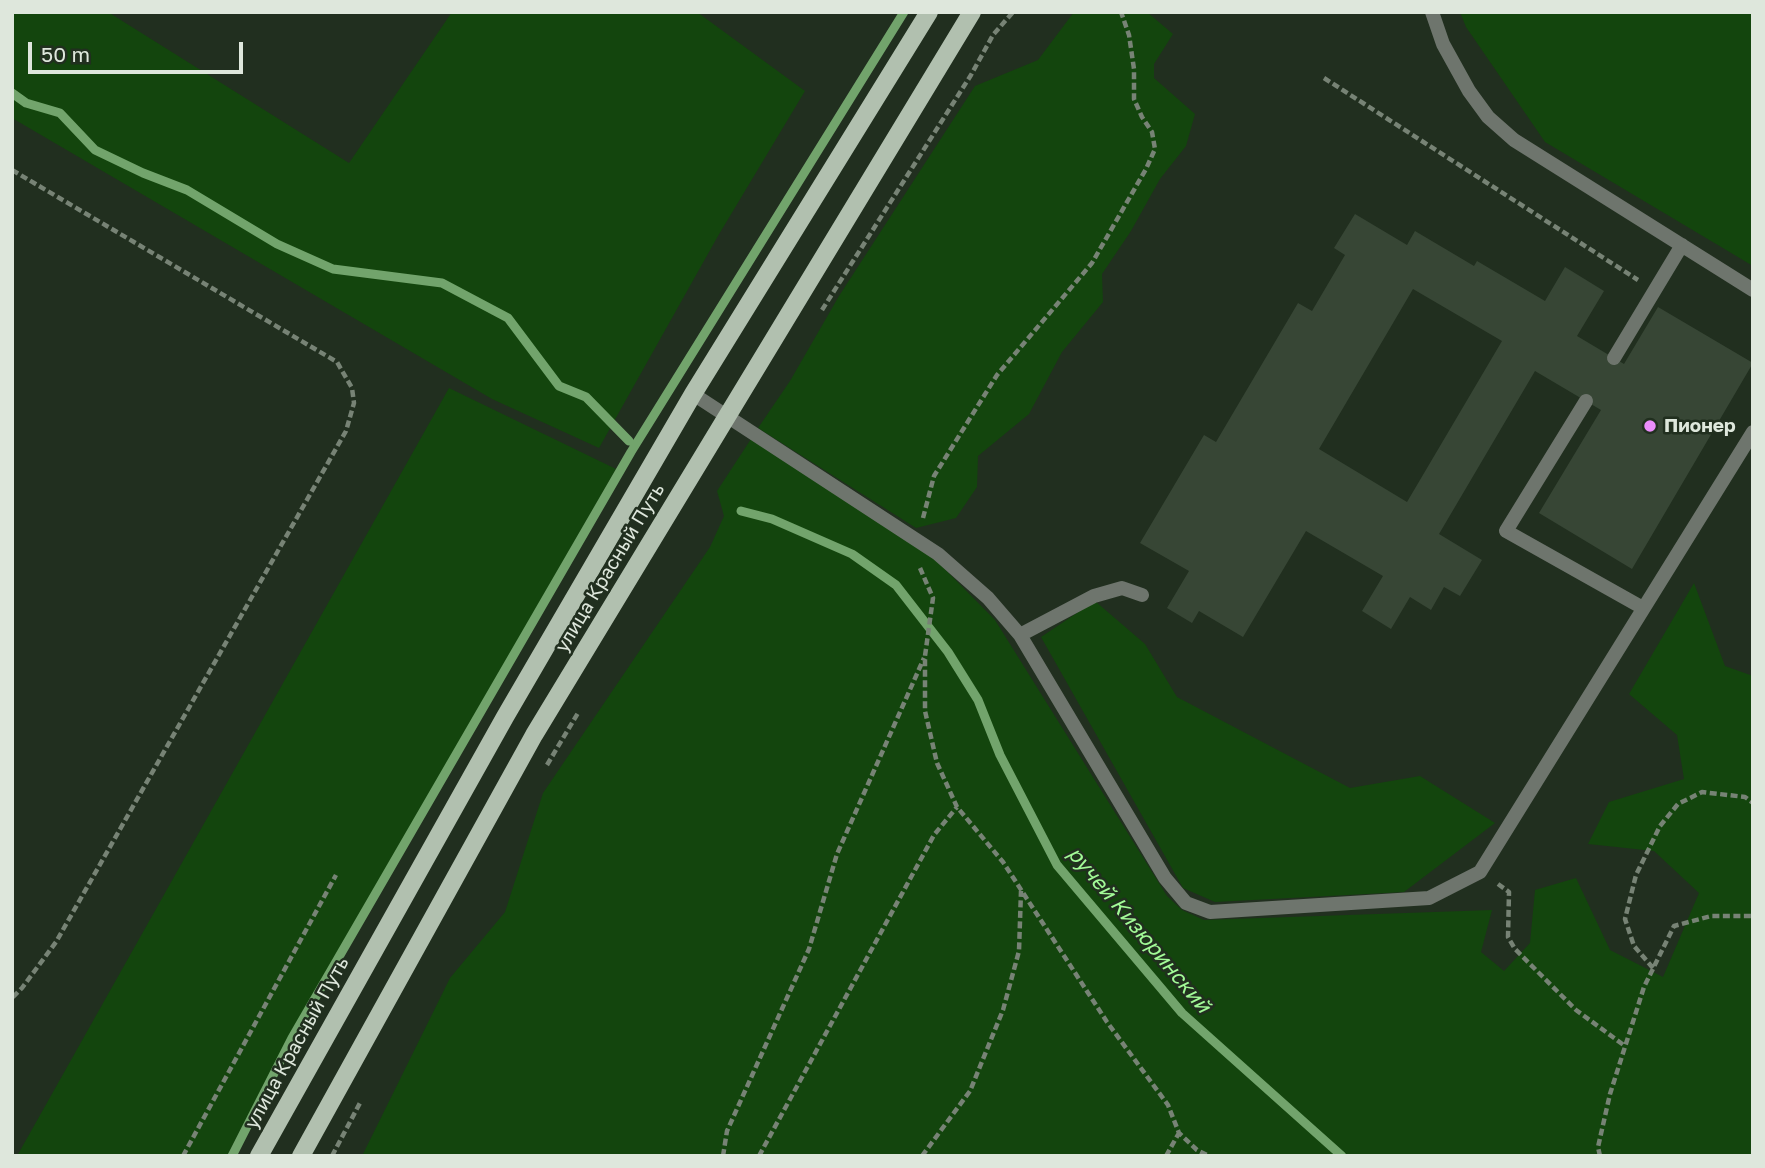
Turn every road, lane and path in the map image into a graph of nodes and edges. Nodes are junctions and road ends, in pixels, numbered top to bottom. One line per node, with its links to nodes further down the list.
1 (929, 12): 13 (main road, улица Красный Путь)
2 (972, 12): 15 (main road, улица Красный Путь)
3 (1013, 12): 11 (path)
4 (1121, 12): 17 (path)
5 (1432, 12): 8 (lane)
6 (1324, 78): 9 (path)
7 (12, 170): 31 (path)
8 (1682, 245): 9 (lane); 10 (lane)
9 (1654, 290): 12 (lane)
10 (1753, 290)
11 (821, 311)
12 (1614, 358)
13 (693, 394): 15 (lane); 36 (main road, улица Красный Путь)
14 (1586, 401): 19 (lane)
15 (726, 415): 17 (lane); 37 (main road, улица Красный Путь)
16 (1753, 432): 19 (lane)
17 (917, 541): 20 (lane); 21 (path)
18 (1142, 595): 20 (lane)
19 (1643, 608): 26 (lane)
20 (1020, 635): 26 (lane)
21 (925, 656): 25 (path); 39 (path)
22 (584, 702): 23 (path)
23 (543, 772)
24 (1753, 803): 30 (path)
25 (957, 807): 28 (path); 40 (path)
26 (1480, 872): 32 (path)
27 (336, 875): 35 (path)
28 (1021, 890): 34 (path); 41 (path)
29 (1753, 916): 30 (path)
30 (1653, 968): 32 (path)
31 (12, 998)
32 (1625, 1046): 44 (path)
33 (361, 1101): 38 (path)
34 (1179, 1133): 42 (path); 43 (path)
35 (183, 1156)
36 (259, 1156)
37 (301, 1156)
38 (332, 1156)
39 (723, 1156)
40 (759, 1156)
41 (922, 1156)
42 (1167, 1156)
43 (1209, 1156)
44 (1600, 1156)

